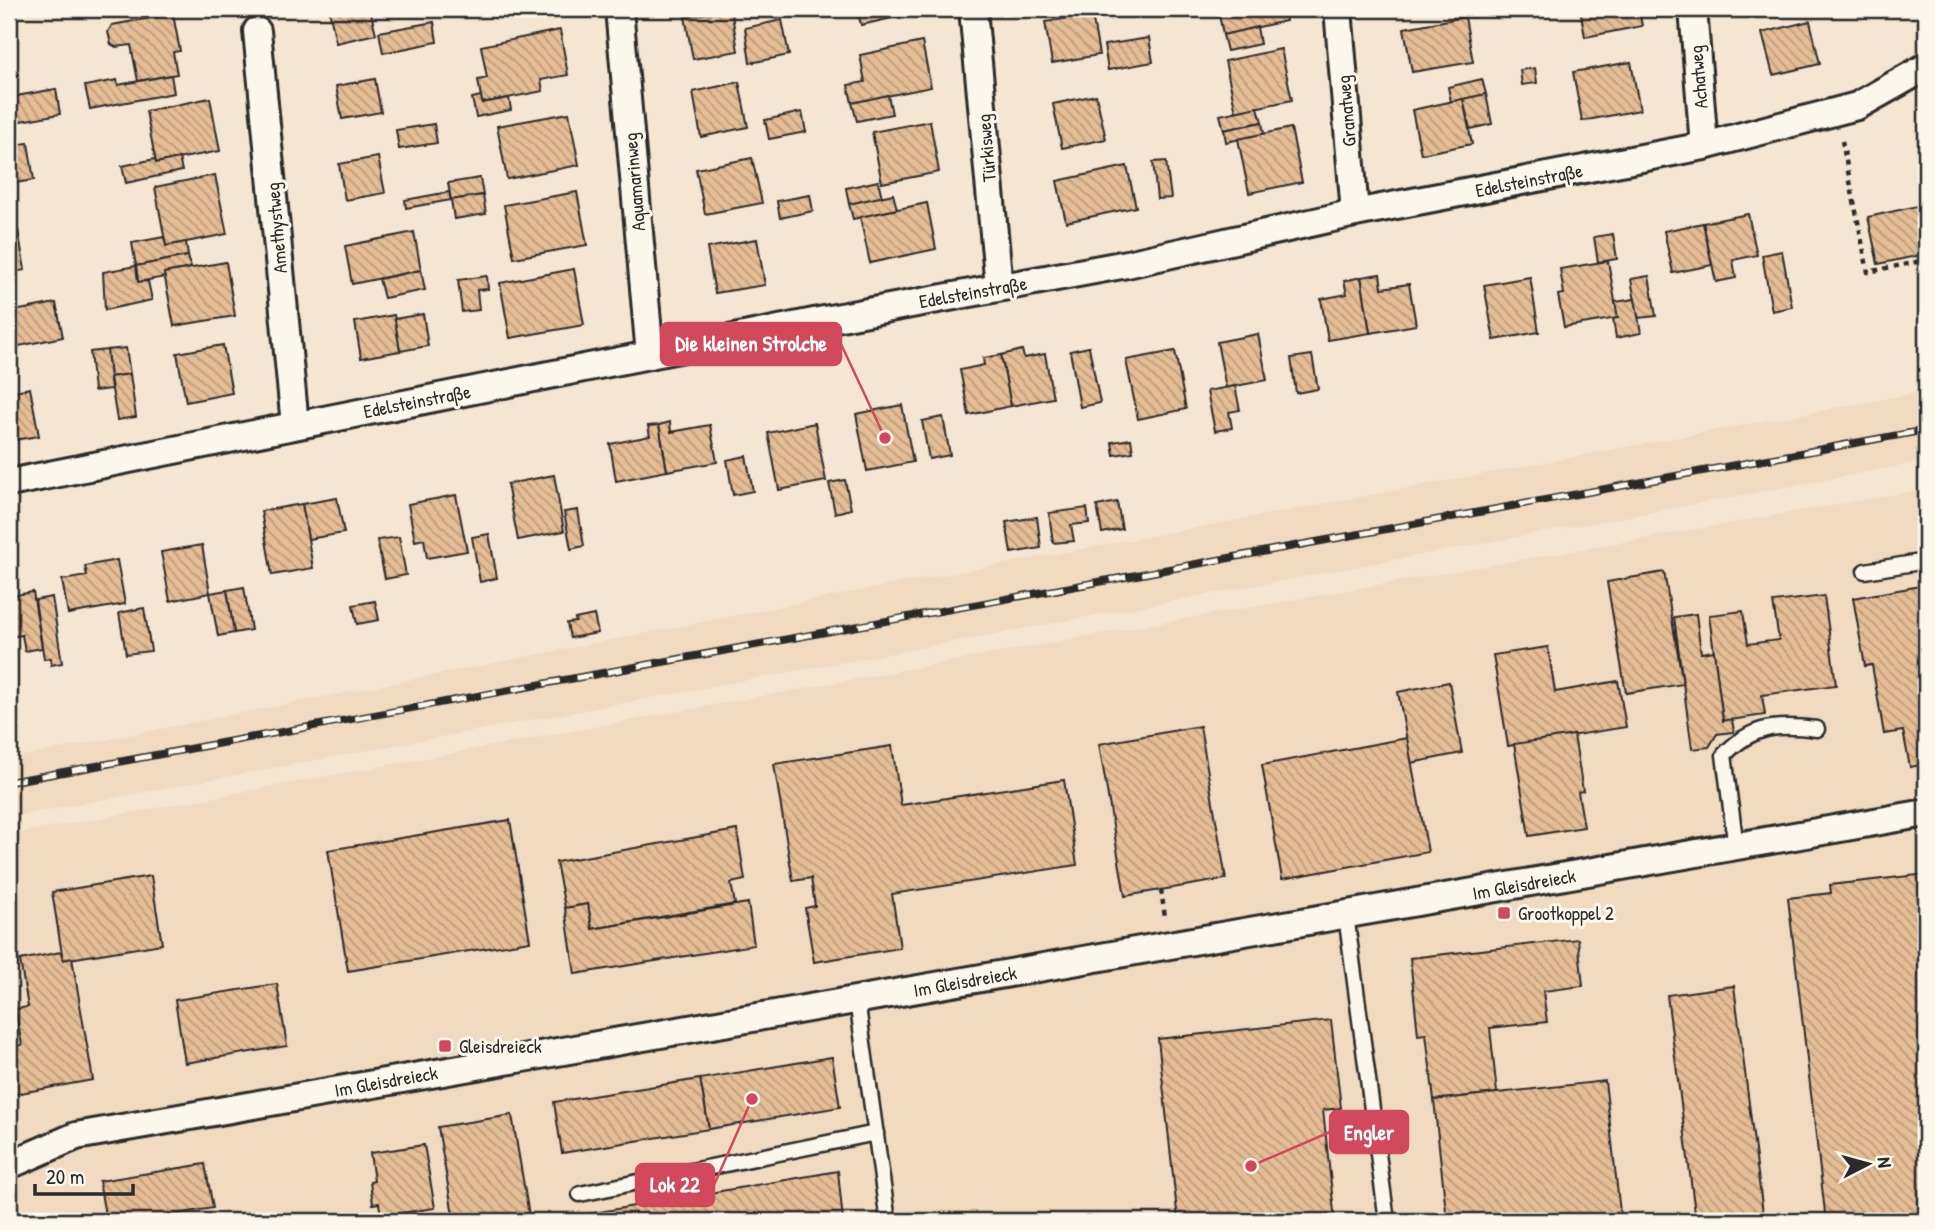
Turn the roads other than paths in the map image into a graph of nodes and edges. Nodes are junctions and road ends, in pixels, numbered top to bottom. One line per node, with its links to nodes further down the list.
1 (619, 9): 10 (street, Aquamarinweg)
2 (973, 9): 9 (street, Türkisweg)
3 (1338, 9): 8 (street, Granatweg)
4 (1693, 9): 7 (street, Achatweg)
5 (257, 31): 11 (street, Amethystweg)
6 (1926, 67): 7 (street, Edelsteinstraße)
7 (1704, 146): 8 (street, Edelsteinstraße)
8 (1354, 213): 9 (street, Edelsteinstraße)
9 (999, 287): 10 (street, Edelsteinstraße)
10 (650, 355): 11 (street, Edelsteinstraße)
11 (295, 425): 12 (street, Edelsteinstraße)
12 (9, 483)
13 (1926, 561): 14 (lane)
14 (1865, 571)
15 (1817, 729): 17 (lane)
16 (1926, 813): 17 (street, Im Gleisdreieck)
17 (1736, 847): 18 (street, Im Gleisdreieck)
18 (1346, 915): 19 (street, Im Gleisdreieck); 24 (lane)
19 (857, 1000): 20 (lane); 21 (street, Im Gleisdreieck)
20 (876, 1133): 22 (lane); 23 (lane)
21 (9, 1165)
22 (580, 1194)
23 (888, 1221)
24 (1387, 1221)

